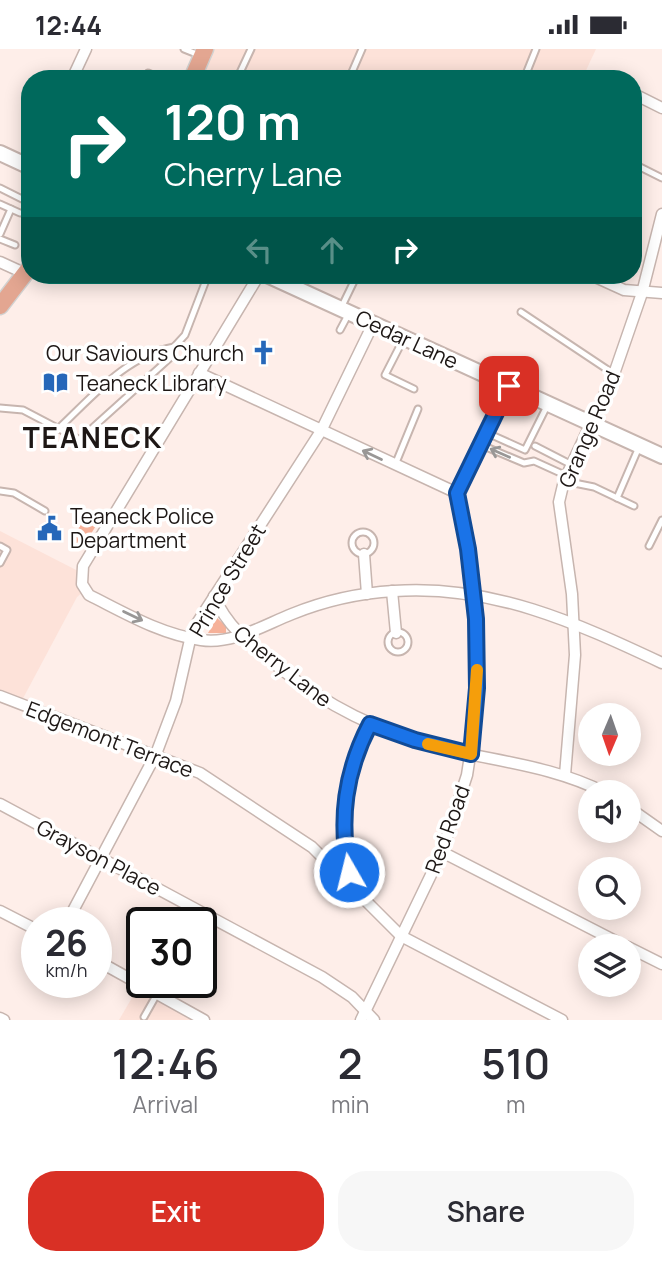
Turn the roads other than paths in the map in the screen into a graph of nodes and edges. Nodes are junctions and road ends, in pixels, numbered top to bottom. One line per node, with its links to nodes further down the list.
1 (86, 49): 7 (street)
2 (184, 49): 6 (lane)
3 (251, 49): 9 (lane)
4 (362, 49): 10 (lane)
5 (536, 49): 11 (lane)
6 (203, 53): 8 (main road)
7 (76, 70)
8 (196, 70)
9 (241, 70)
10 (353, 70)
11 (528, 70)
12 (642, 98): 13 (street)
13 (662, 108)
14 (0, 153): 15 (main road)
15 (21, 163)
16 (642, 168): 17 (lane)
17 (662, 178)
18 (0, 188): 19 (lane)
19 (21, 198)
20 (0, 204): 21 (lane)
21 (11, 209): 22 (lane); 24 (lane)
22 (20, 213)
23 (662, 214): 34 (street, Grange Road)
24 (0, 236): 25 (lane)
25 (15, 245)
26 (0, 262): 27 (street)
27 (21, 268)
28 (21, 277): 36 (main road)
29 (205, 284): 42 (lane)
30 (253, 284): 43 (street)
31 (299, 284): 37 (main road, Cedar Lane)
32 (354, 284): 37 (lane)
33 (607, 284): 34 (street)
34 (642, 293): 35 (street); 44 (street, Grange Road)
35 (662, 293)
36 (1, 301)
37 (344, 311): 39 (main road, Cedar Lane); 40 (lane)
38 (521, 312): 44 (lane)
39 (373, 324): 41 (main road, Cedar Lane); 52 (street, Prince Street)
40 (340, 330)
41 (404, 338): 45 (main road, Cedar Lane); 46 (lane)
42 (174, 348): 51 (lane); 51 (lane)
43 (199, 373): 52 (street); 78 (street, one-way to 78)
44 (614, 374): 50 (street, Grange Road)
45 (509, 386): 47 (main road, Cedar Lane); 53 (street)
46 (414, 389)
47 (548, 404): 50 (main road, Cedar Lane); 53 (lane)
48 (0, 408): 51 (lane)
49 (418, 409): 58 (lane)
50 (593, 424): 56 (main road, Cedar Lane); 59 (street, Grange Road)
51 (59, 428)
52 (321, 431): 58 (street, one-way to 52); 74 (street, Prince Street)
53 (485, 432): 54 (street)
54 (479, 444): 60 (lane, one-way to 54); 62 (street)
55 (535, 446): 59 (lane)
56 (640, 446): 57 (main road, Cedar Lane); 63 (lane)
57 (662, 456)
58 (395, 465): 62 (street)
59 (572, 465): 60 (street, Grange Road)
60 (566, 478): 63 (lane); 75 (street, Grange Road)
61 (0, 491): 65 (lane)
62 (457, 493): 73 (street, Red Road)
63 (617, 498): 64 (lane)
64 (634, 506)
65 (45, 511)
66 (662, 520): 67 (lane)
67 (649, 545)
68 (0, 546): 70 (lane)
69 (364, 554): 69 (lane); 72 (street)
70 (0, 563)
71 (392, 591): 72 (street); 73 (street); 76 (street)
72 (367, 594): 77 (street)
73 (474, 594): 75 (street); 83 (street, Red Road)
74 (214, 596): 77 (street, Cherry Lane); 78 (street, Prince Street)
75 (573, 622): 79 (street); 84 (street, Grange Road)
76 (396, 633)
77 (238, 635): 78 (street); 81 (street, Cherry Lane)
78 (190, 638): 82 (street, Prince Street)
79 (662, 663)
80 (0, 696): 82 (street, Edgemont Terrace)
81 (370, 724): 83 (street, Cherry Lane); 91 (street)
82 (156, 754): 90 (street, Prince Street); 91 (street, Edgemont Terrace)
83 (471, 754): 84 (street, Cherry Lane); 89 (street, Red Road)
84 (565, 775): 85 (street, Cherry Lane)
85 (578, 781)
86 (0, 804): 90 (street, Grayson Place)
87 (641, 816): 88 (street)
88 (662, 831)
89 (442, 852): 95 (street); 96 (street, Red Road)
90 (100, 858): 92 (street, Prince Street); 101 (street, Grayson Place)
91 (353, 887): 96 (street, Edgemont Terrace)
92 (74, 907)
93 (0, 911): 94 (street)
94 (21, 922)
95 (603, 934)
96 (401, 936): 101 (street, Red Road); 106 (street, Edgemont Terrace)
97 (641, 954): 98 (street)
98 (662, 964)
99 (155, 998): 102 (lane)
100 (164, 998): 103 (street)
101 (366, 1010): 104 (street, Red Road); 105 (street, Grayson Place)
102 (144, 1017)
103 (204, 1020)
104 (360, 1020)
105 (374, 1020)
106 (562, 1020)

